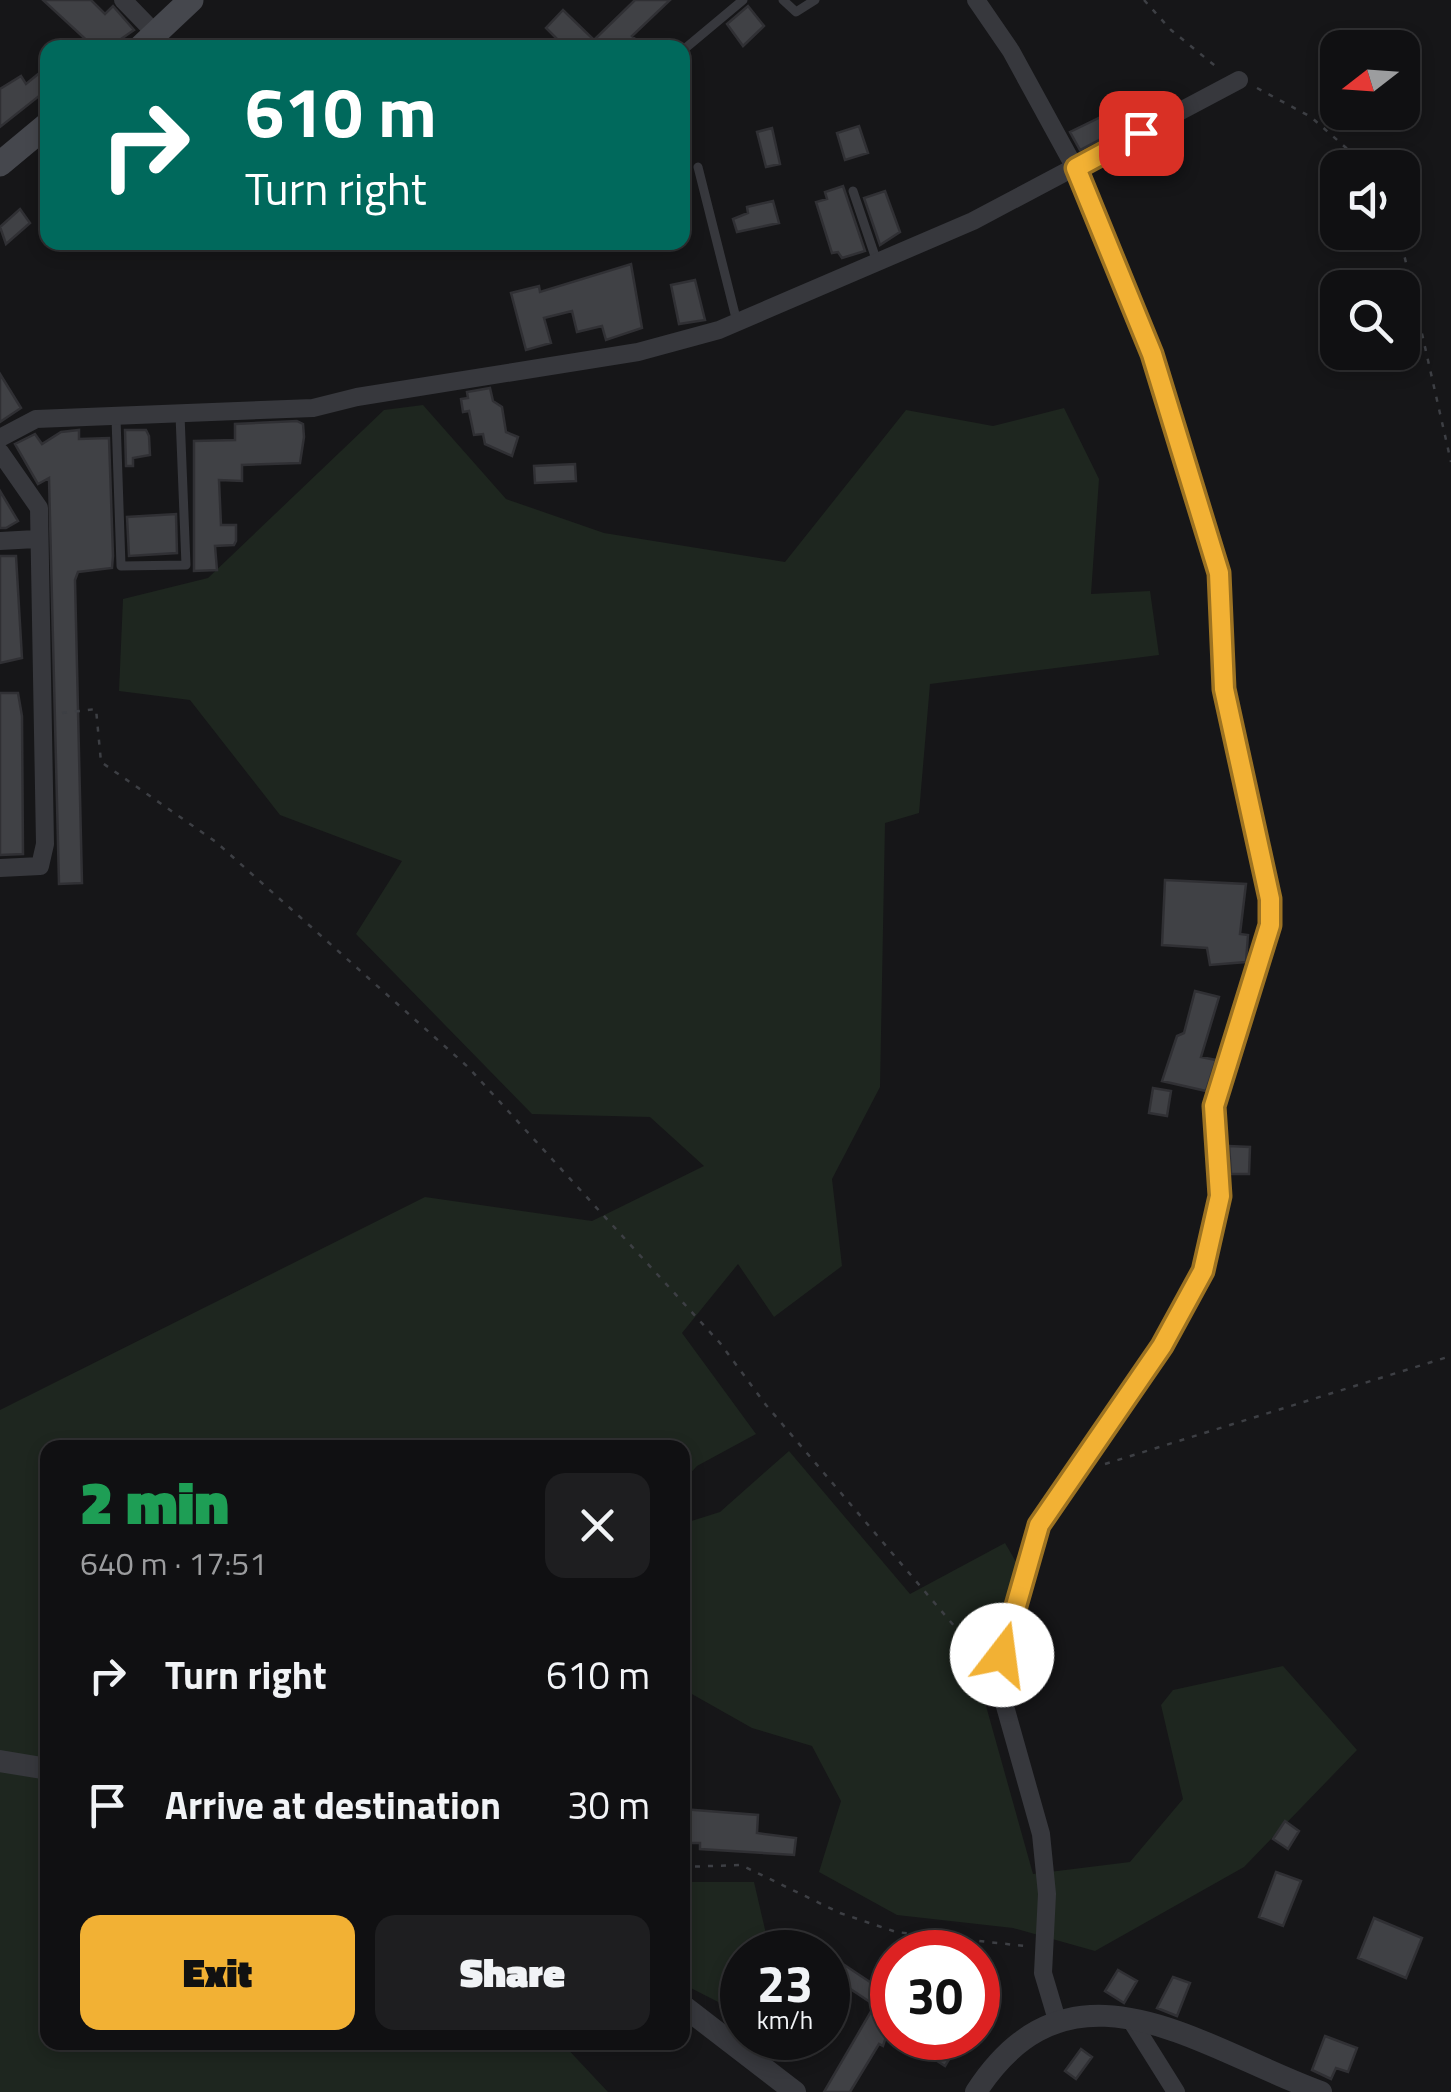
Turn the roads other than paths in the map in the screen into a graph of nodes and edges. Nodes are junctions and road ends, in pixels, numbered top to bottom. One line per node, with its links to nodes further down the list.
1 (124, 0): 7 (street)
2 (192, 0): 8 (main road)
3 (743, 0): 9 (lane)
4 (784, 0): 5 (lane)
5 (815, 0)
6 (976, 0): 14 (street)
7 (147, 40)
8 (149, 40)
9 (690, 43)
10 (1239, 80): 14 (street)
11 (40, 131): 12 (main road)
12 (0, 164)
13 (698, 167): 17 (lane)
14 (1076, 168): 16 (street); 29 (street)
15 (853, 192): 16 (lane)
16 (878, 264): 17 (street)
17 (737, 322): 18 (street)
18 (180, 415): 19 (street); 19 (lane)
19 (116, 418): 20 (street)
20 (0, 438)
21 (0, 452): 22 (street)
22 (36, 540): 23 (street); 24 (street)
23 (0, 541)
24 (0, 868)
25 (0, 1761): 26 (street)
26 (40, 1768)
27 (690, 2011): 30 (street)
28 (1129, 2016): 29 (street); 32 (street); 33 (street)
29 (1056, 2020): 31 (street)
30 (795, 2092)
31 (976, 2092)
32 (1176, 2092)
33 (1321, 2092)

